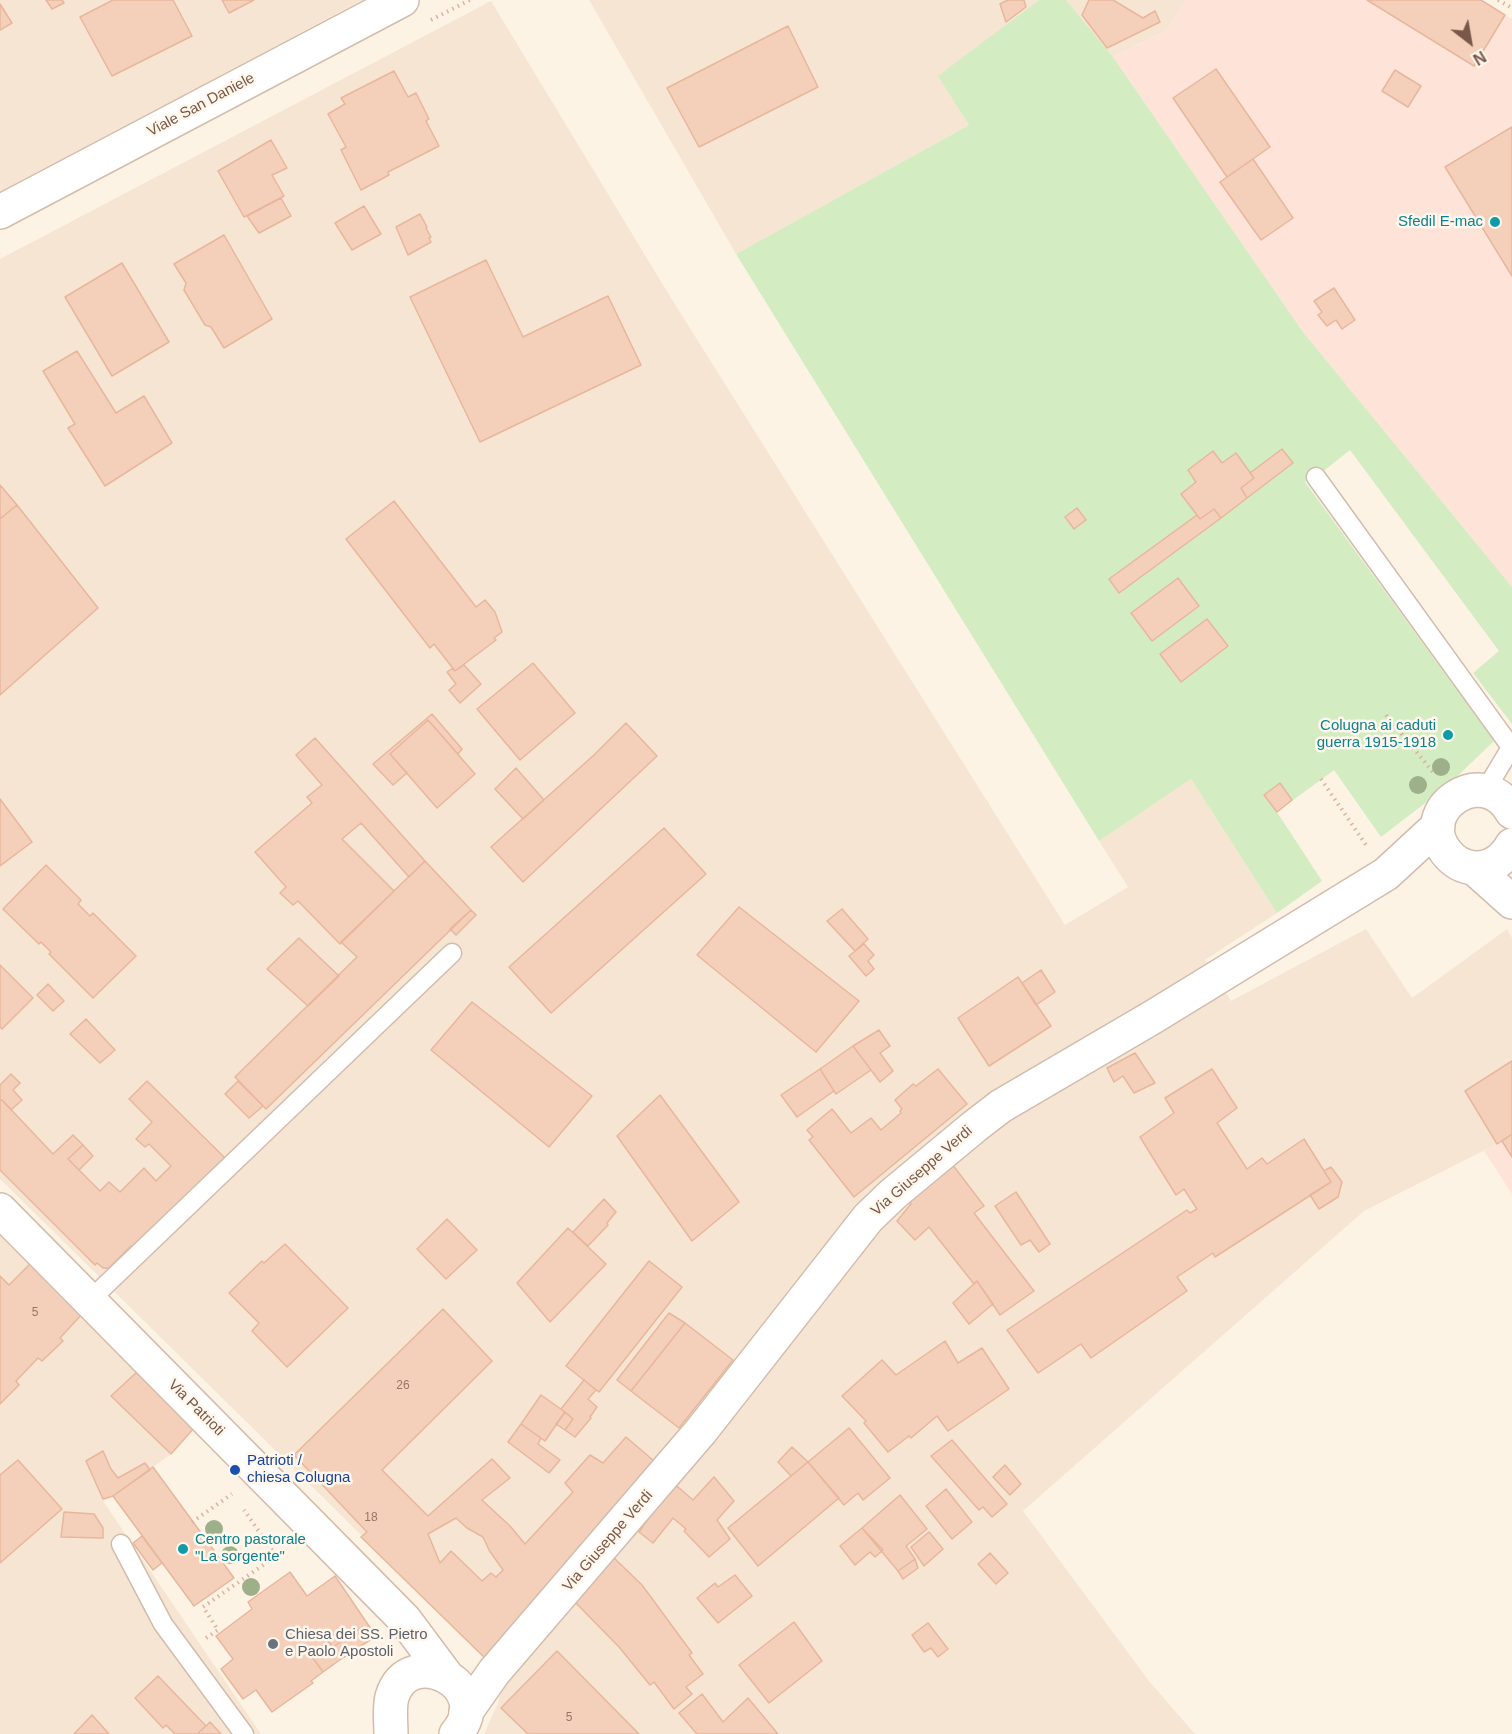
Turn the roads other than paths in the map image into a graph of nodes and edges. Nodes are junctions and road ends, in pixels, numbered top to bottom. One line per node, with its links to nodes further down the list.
1 (402, 0): 2 (street, Viale San Daniele)
2 (0, 212)
3 (1316, 477): 4 (lane)
4 (1511, 746): 5 (lane)
5 (1470, 794): 6 (street); 7 (street, Via Giuseppe Verdi)
6 (1512, 812)
7 (1438, 826): 9 (street, Via Giuseppe Verdi); 10 (street)
8 (1511, 860): 10 (street, Via Giuseppe Verdi)
9 (1378, 862): 10 (street, Via Giuseppe Verdi); 17 (street, Via Giuseppe Verdi)
10 (1462, 863): 11 (street)
11 (1512, 902)
12 (452, 953): 14 (lane)
13 (0, 1210): 14 (street, Via Patrioti)
14 (90, 1300): 16 (street, Via Patrioti)
15 (121, 1544): 21 (lane)
16 (391, 1606): 18 (street, Via Patrioti); 19 (street, Via Patrioti)
17 (494, 1672): 18 (street); 20 (street, Via Giuseppe Verdi)
18 (450, 1678): 19 (street); 20 (street, Via Patrioti)
19 (398, 1685): 22 (street, Via Patrioti)
20 (461, 1723)
21 (244, 1734)
22 (391, 1734)

